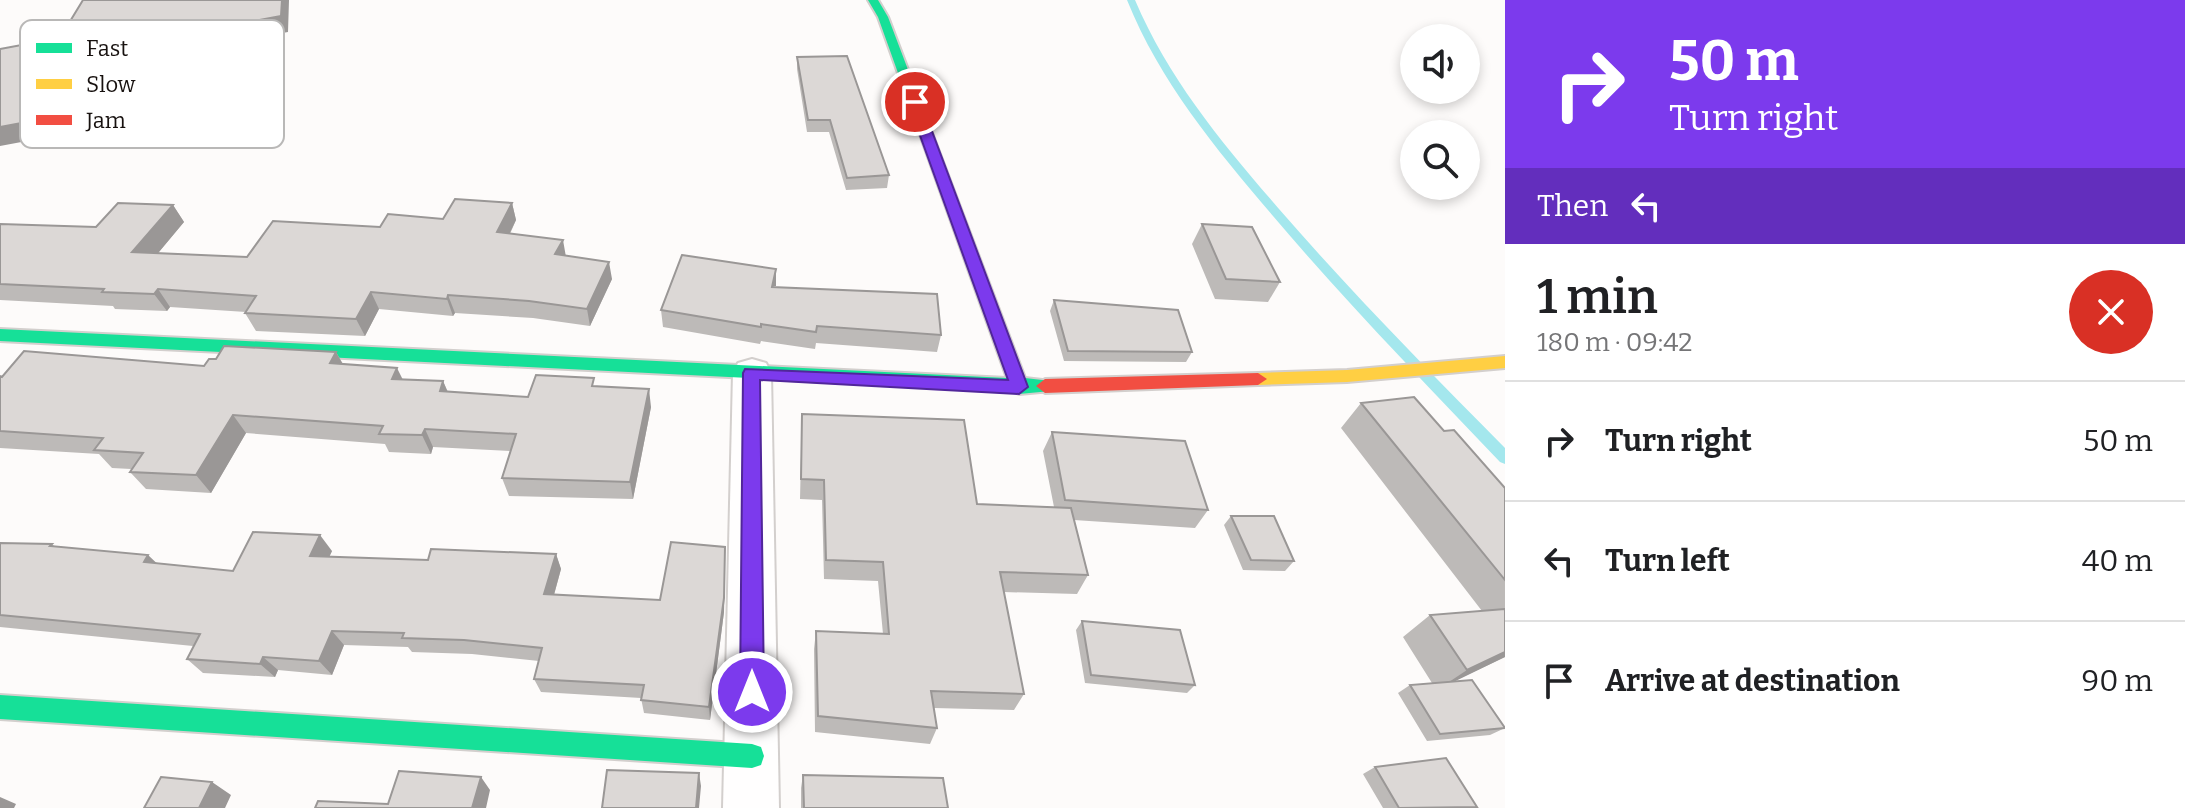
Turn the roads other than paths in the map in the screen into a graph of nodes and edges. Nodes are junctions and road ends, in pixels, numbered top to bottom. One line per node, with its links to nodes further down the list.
1 (873, 0): 5 (street)
2 (0, 335): 4 (street)
3 (1505, 362): 5 (street)
4 (752, 373): 5 (street); 7 (street)
5 (1019, 387)
6 (0, 707): 7 (street)
7 (752, 756): 8 (street)
8 (751, 808)

